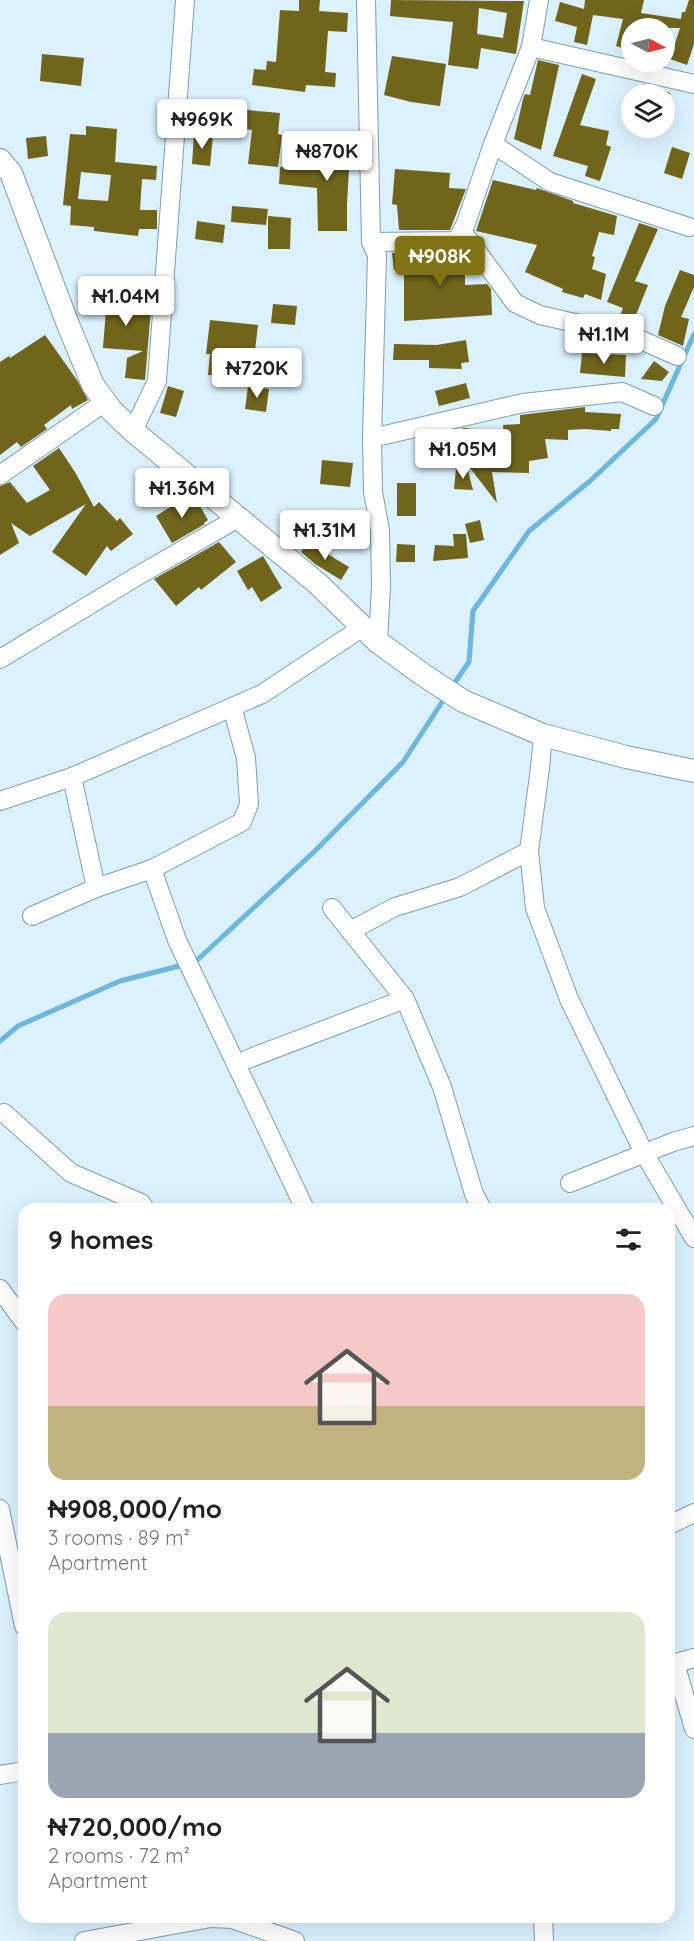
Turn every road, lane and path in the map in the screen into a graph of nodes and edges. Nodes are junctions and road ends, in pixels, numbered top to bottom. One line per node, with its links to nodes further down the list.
1 (185, 0): 14 (street)
2 (366, 0): 10 (street)
3 (539, 0): 4 (street)
4 (531, 47): 5 (street); 6 (street)
5 (694, 84)
6 (493, 144): 8 (street); 9 (street)
7 (0, 160): 12 (street)
8 (689, 227)
9 (462, 231): 10 (street); 11 (street)
10 (371, 242): 15 (street)
11 (677, 356)
12 (105, 402): 14 (street); 16 (street)
13 (654, 406): 15 (street)
14 (133, 431): 17 (street)
15 (372, 438): 18 (street)
16 (0, 475)
17 (238, 518): 18 (street); 19 (street)
18 (371, 635): 20 (street); 21 (street)
19 (0, 659)
20 (232, 707): 23 (street); 26 (street)
21 (543, 735): 22 (street); 25 (street)
22 (694, 771)
23 (72, 777): 24 (street); 27 (street)
24 (0, 801)
25 (529, 851): 30 (street); 35 (street)
26 (152, 869): 27 (street); 38 (street)
27 (96, 888): 29 (street)
28 (332, 909): 30 (street)
29 (32, 916)
30 (350, 931): 31 (street)
31 (405, 999): 32 (street); 39 (street)
32 (248, 1059)
33 (4, 1113): 37 (street)
34 (694, 1136): 35 (street)
35 (644, 1153): 36 (street); 40 (street)
36 (570, 1183)
37 (141, 1203)
38 (302, 1203)
39 (479, 1203)
40 (673, 1203)
41 (675, 1206): 42 (street)
42 (694, 1238)
43 (0, 1289): 44 (street)
44 (18, 1314)
45 (0, 1509): 48 (street)
46 (694, 1513): 47 (street)
47 (675, 1522)
48 (18, 1597)
49 (694, 1658): 50 (street)
50 (675, 1663)
51 (675, 1673): 52 (street)
52 (694, 1729)
53 (18, 1772): 54 (street)
54 (0, 1774)
55 (244, 1923): 59 (street)
56 (543, 1923): 60 (street)
57 (179, 1927): 58 (street)
58 (84, 1941)
59 (296, 1941)
60 (544, 1941)

